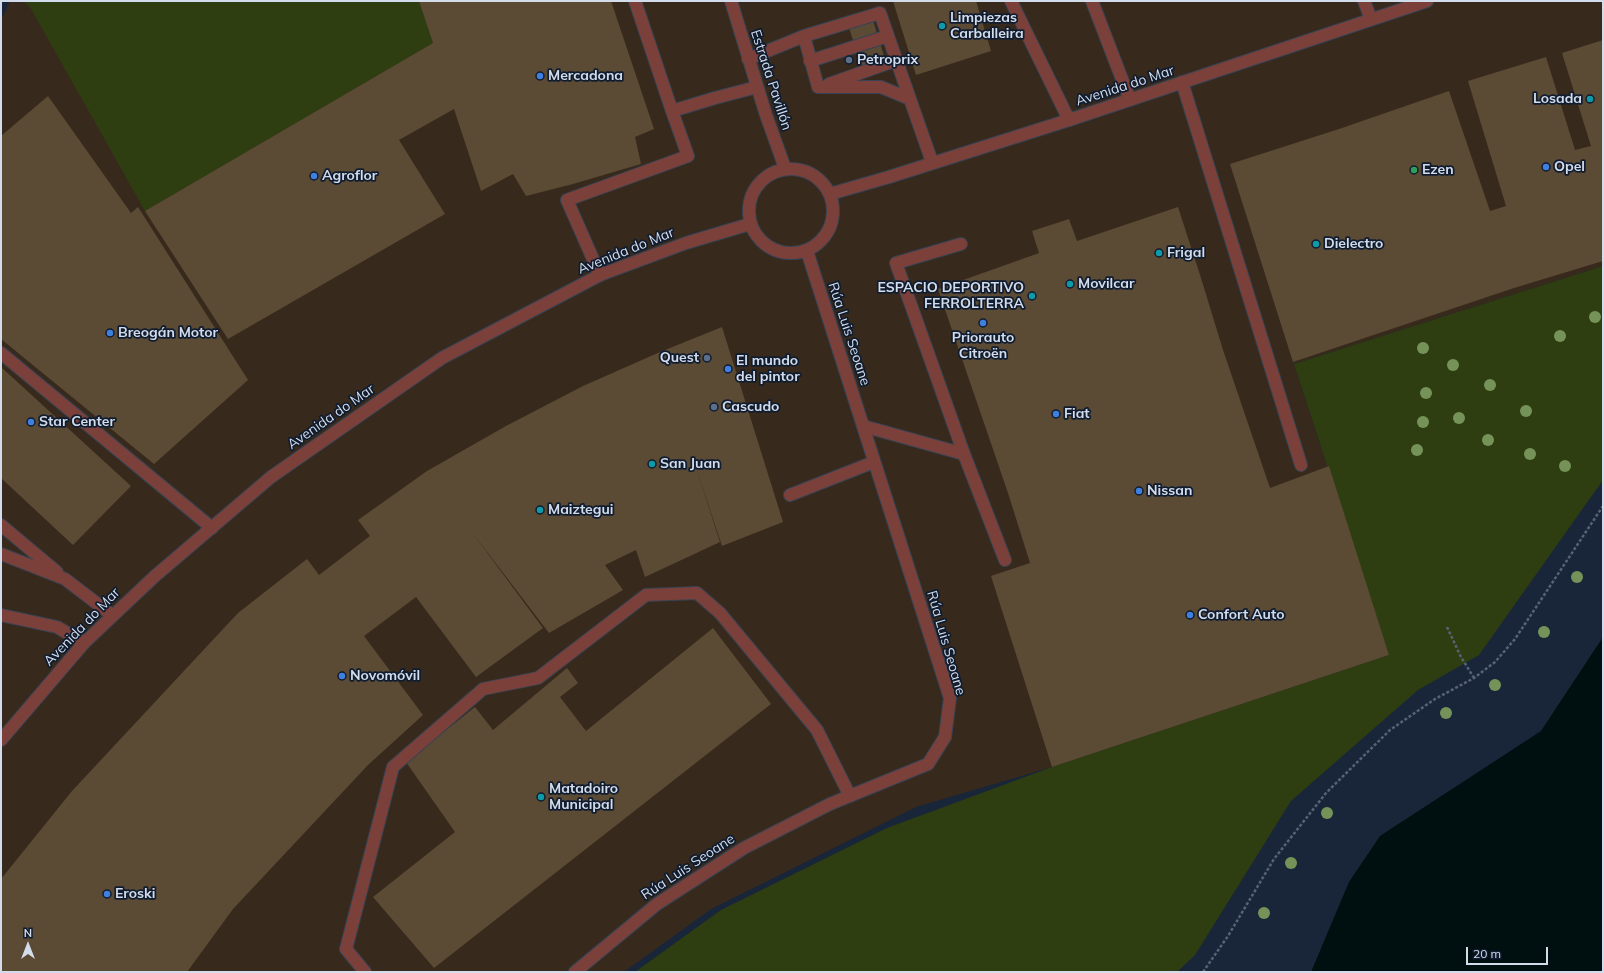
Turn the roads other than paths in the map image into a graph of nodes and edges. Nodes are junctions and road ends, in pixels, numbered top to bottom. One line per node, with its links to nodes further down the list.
1 (635, 1): 18 (street)
2 (731, 1): 10 (street, Estrada Pavillón)
3 (1012, 1): 19 (street)
4 (1092, 1): 17 (street)
5 (1364, 1): 7 (street)
6 (1427, 1): 7 (street, Avenida do Mar)
7 (1371, 20): 13 (street, Avenida do Mar)
8 (804, 36): 9 (street); 10 (street); 12 (street)
9 (888, 36): 11 (street); 12 (street)
10 (748, 59): 14 (street, Estrada Pavillón)
11 (897, 60): 15 (street); 16 (street)
12 (810, 61): 15 (street)
13 (1182, 82): 17 (street, Avenida do Mar); 31 (street)
14 (757, 87): 18 (street); 21 (street, Estrada Pavillón)
15 (818, 87): 16 (street)
16 (910, 99): 20 (street)
17 (1130, 100): 19 (street, Avenida do Mar)
18 (672, 111): 26 (street)
19 (1069, 120): 20 (street, Avenida do Mar)
20 (932, 162): 22 (street, Avenida do Mar)
21 (785, 168): 22 (street); 23 (street)
22 (830, 194): 25 (street)
23 (750, 224): 25 (street); 26 (street, Avenida do Mar)
24 (962, 244): 29 (street)
25 (806, 251): 28 (street, Rúa Luis Seoane)
26 (600, 275): 34 (street, Avenida do Mar)
27 (1, 353): 34 (street)
28 (863, 426): 29 (street); 30 (street, Rúa Luis Seoane)
29 (964, 454): 36 (street)
30 (874, 462): 32 (street); 42 (street, Rúa Luis Seoane)
31 (1301, 465)
32 (790, 495)
33 (1, 525): 37 (street)
34 (212, 528): 39 (street, Avenida do Mar)
35 (1, 554): 37 (street)
36 (1005, 560)
37 (65, 579): 39 (street)
38 (1, 615): 40 (street)
39 (112, 615): 40 (street, Avenida do Mar)
40 (84, 643): 41 (street, Avenida do Mar)
41 (1, 740)
42 (850, 796): 43 (street); 44 (street, Rúa Luis Seoane)
43 (365, 972)
44 (575, 972)

